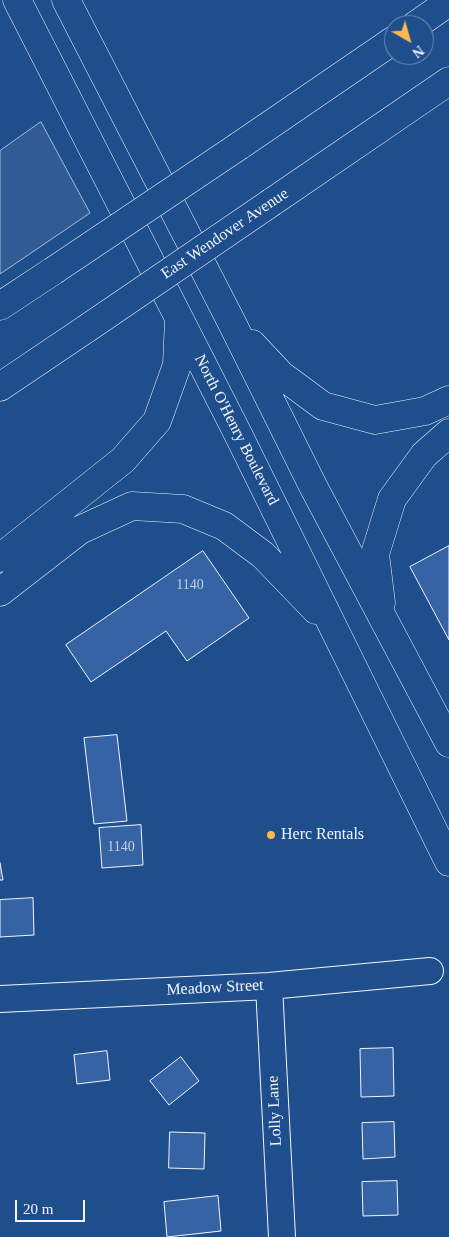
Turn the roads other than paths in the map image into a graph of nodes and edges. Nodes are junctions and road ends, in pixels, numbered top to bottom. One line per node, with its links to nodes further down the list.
1 (17, 0): 10 (highway, North O'Henry Boulevard)
2 (66, 0): 11 (highway)
3 (448, 2): 4 (highway)
4 (430, 15)
5 (384, 47): 9 (highway, bridge)
6 (449, 81): 8 (highway, East Wendover Avenue)
7 (449, 102): 8 (highway)
8 (392, 120): 12 (highway, East Wendover Avenue, bridge)
9 (0, 306)
10 (179, 317): 15 (highway); 18 (highway, North O'Henry Boulevard)
11 (231, 322): 13 (highway); 17 (highway)
12 (0, 387)
13 (449, 400)
14 (449, 434): 17 (highway)
15 (0, 558)
16 (0, 592): 18 (highway)
17 (382, 617): 19 (highway)
18 (335, 630): 20 (highway, North O'Henry Boulevard)
19 (449, 743)
20 (449, 862)
21 (430, 971): 22 (street, Meadow Street)
22 (269, 986): 23 (street, Meadow Street); 24 (street, Lolly Lane)
23 (0, 1000)
24 (282, 1237)

